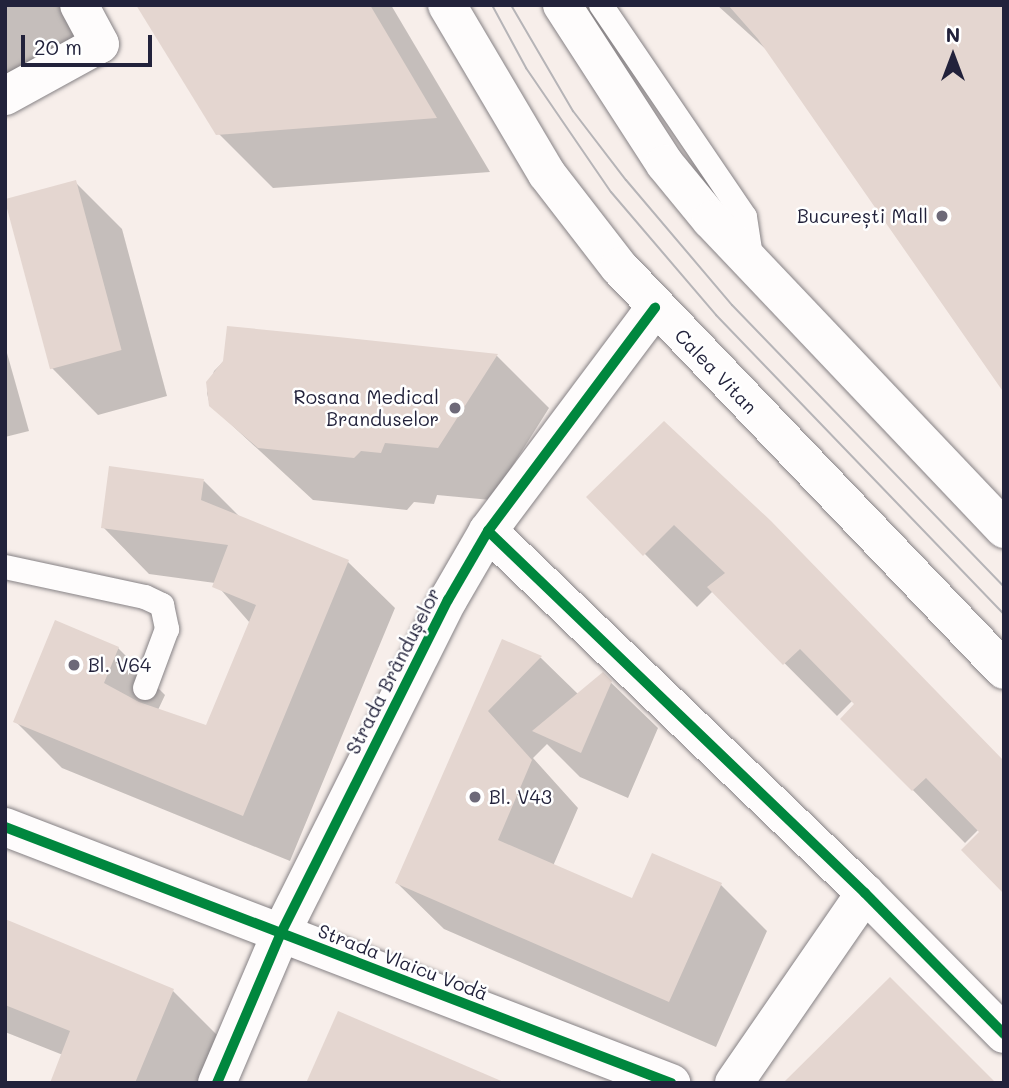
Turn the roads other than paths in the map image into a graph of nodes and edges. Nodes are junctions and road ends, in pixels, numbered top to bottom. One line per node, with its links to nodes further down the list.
1 (79, 5): 5 (street)
2 (447, 5): 7 (street, Calea Vitan)
3 (562, 5): 6 (street)
4 (601, 5): 6 (lane)
5 (5, 96)
6 (752, 268): 8 (street)
7 (655, 308): 9 (street, Strada Brândușelor); 11 (street, Calea Vitan)
8 (1004, 529)
9 (488, 531): 14 (street); 15 (street, Strada Brândușelor)
10 (5, 567): 12 (lane)
11 (1003, 667)
12 (145, 688)
13 (5, 827): 15 (street, Strada Vlaicu Vodă)
14 (865, 893): 16 (street); 19 (street)
15 (280, 935): 17 (street, Strada Brândușelor); 18 (street, Strada Vlaicu Vodă)
16 (1004, 1034)
17 (217, 1083)
18 (671, 1083)
19 (734, 1083)

